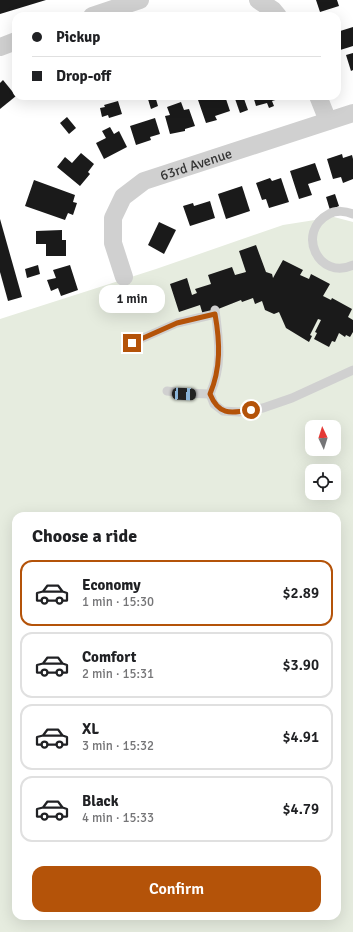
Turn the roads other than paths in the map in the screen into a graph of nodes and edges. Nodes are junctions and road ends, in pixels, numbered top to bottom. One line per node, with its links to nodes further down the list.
1 (140, 0): 3 (street)
2 (258, 0): 4 (street)
3 (104, 12)
4 (274, 12)
5 (12, 43): 6 (street)
6 (0, 47)
7 (320, 100): 9 (street)
8 (353, 113): 9 (street, 63rd Avenue)
9 (328, 121): 12 (street, 63rd Avenue)
10 (353, 214): 11 (lane)
11 (351, 267)
12 (124, 277)
13 (132, 343): 16 (lane)
14 (353, 370): 16 (lane)
15 (167, 391): 16 (lane)
16 (210, 394)

